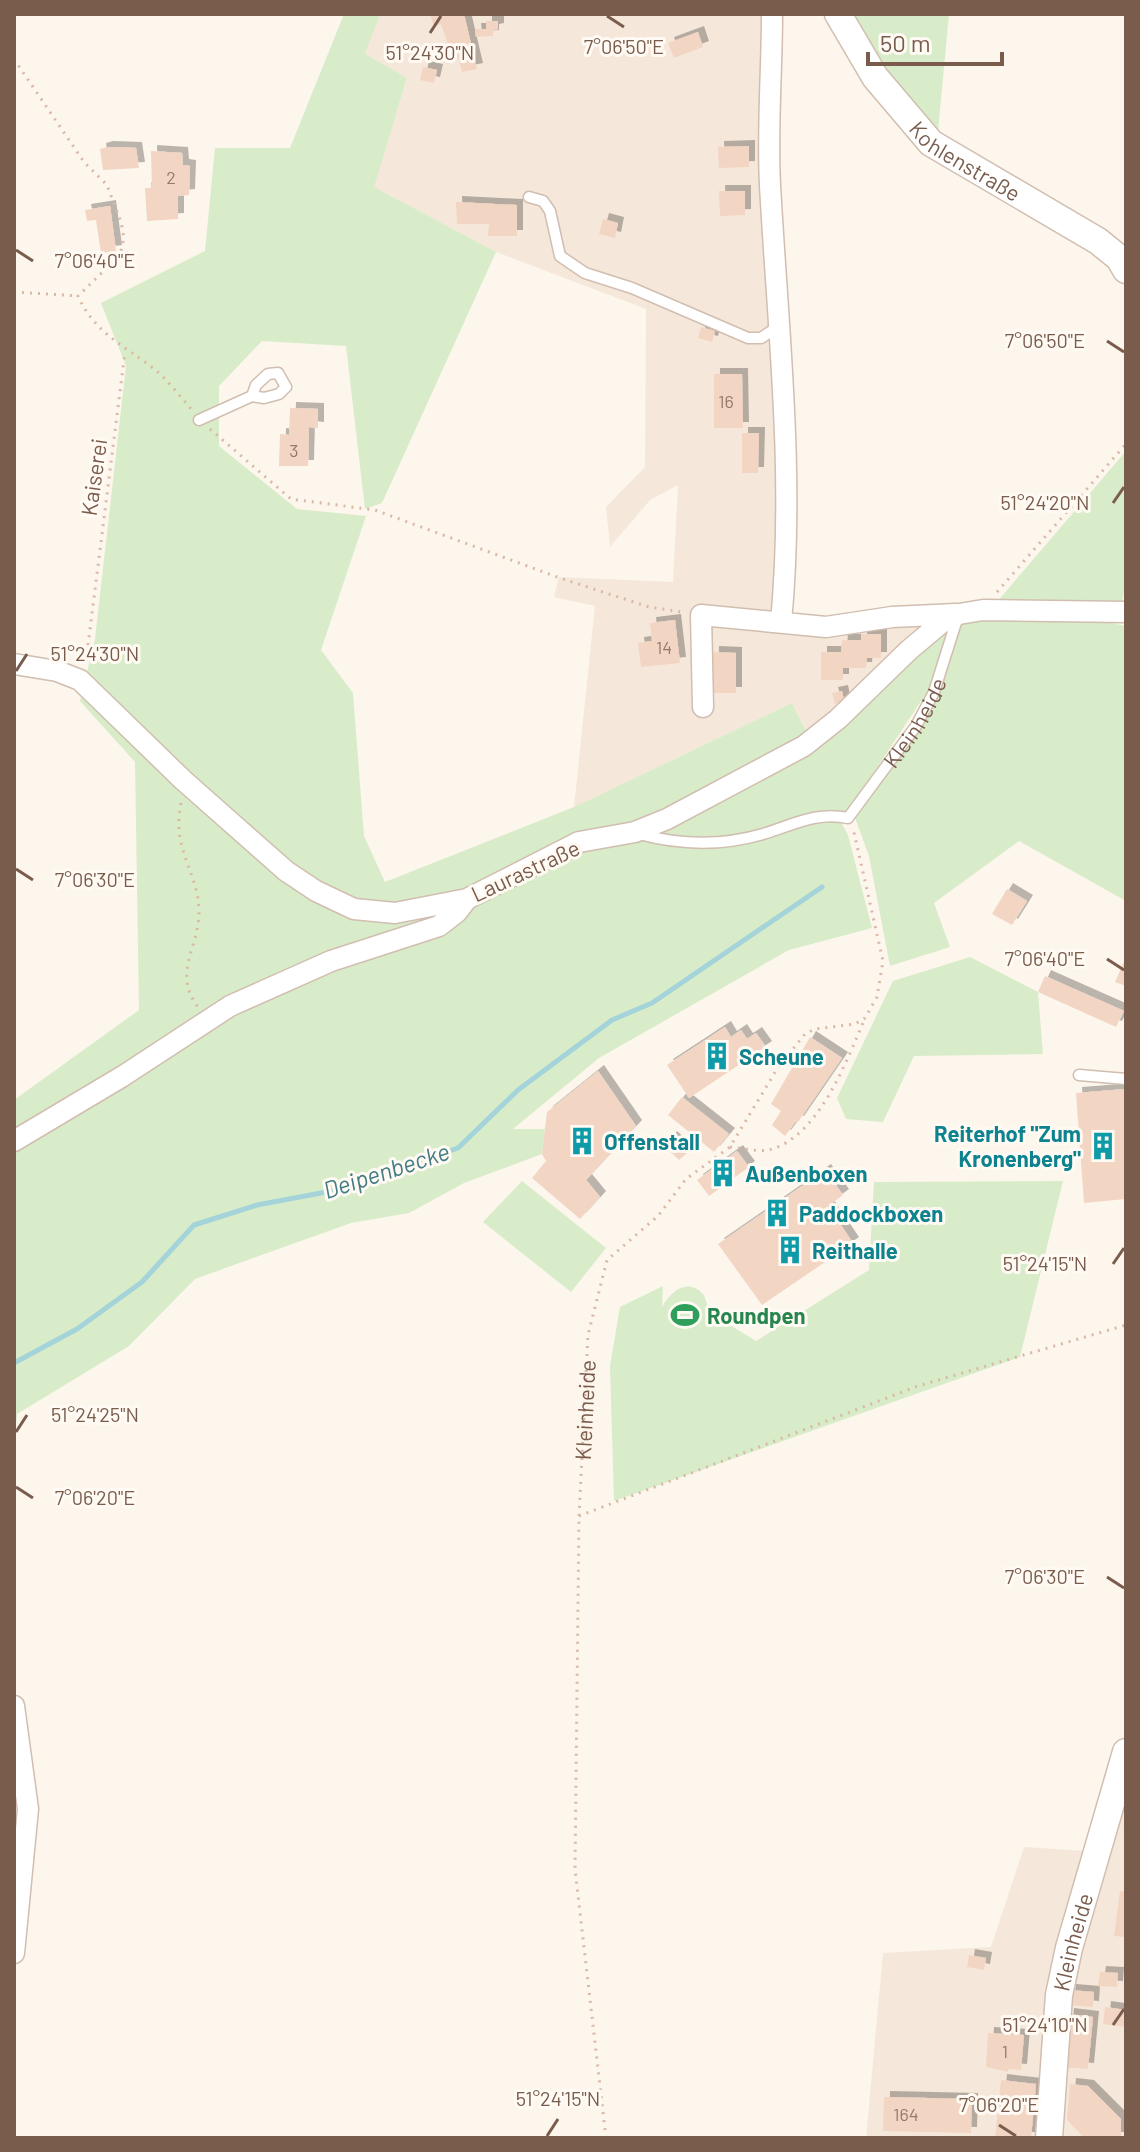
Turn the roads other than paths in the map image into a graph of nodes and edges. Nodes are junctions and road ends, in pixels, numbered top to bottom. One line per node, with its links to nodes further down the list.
1 (772, 14): 5 (street)
2 (838, 14): 4 (street, Kohlenstraße)
3 (529, 197): 5 (lane)
4 (1124, 256)
5 (779, 325): 10 (street)
6 (252, 396): 7 (lane)
7 (199, 420)
8 (1126, 612): 9 (street, Laurastraße)
9 (959, 614): 10 (street, Laurastraße); 13 (street, Laurastraße); 13 (lane, Kleinheide)
10 (781, 622): 12 (street, Laurastraße)
11 (14, 664): 14 (street, Laurastraße)
12 (703, 707)
13 (635, 832): 14 (street, Laurastraße)
14 (467, 899): 17 (street)
15 (1079, 1075): 16 (lane)
16 (1126, 1079)
17 (14, 1141)
18 (14, 1706): 20 (street)
19 (1126, 1752): 21 (street, Kleinheide)
20 (14, 1953)
21 (1049, 2138)

